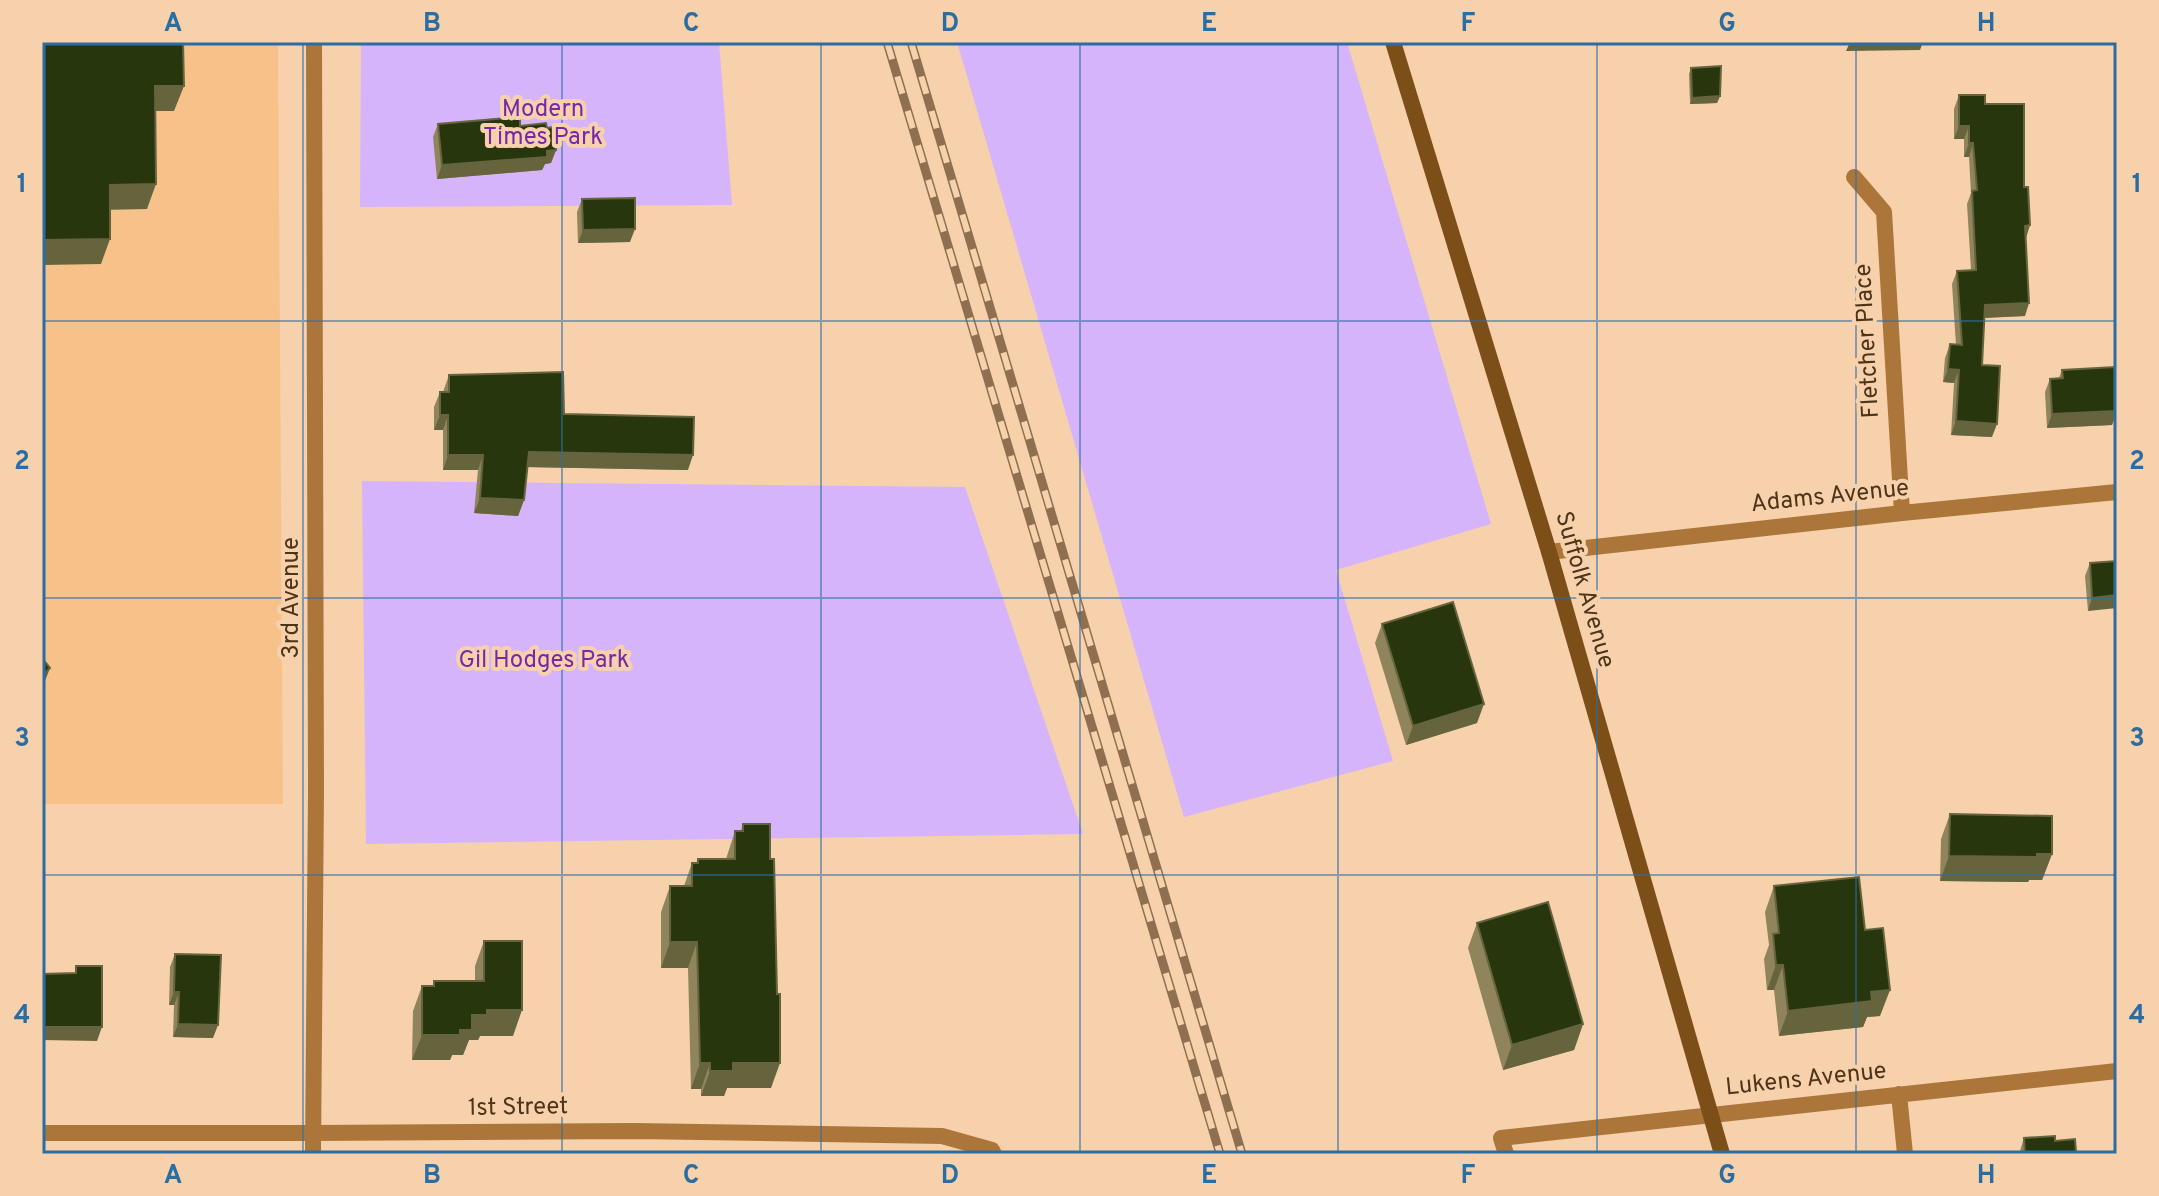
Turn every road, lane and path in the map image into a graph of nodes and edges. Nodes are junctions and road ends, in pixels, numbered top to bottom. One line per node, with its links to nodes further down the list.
1 (314, 42): 11 (street, 3rd Avenue)
2 (1393, 42): 6 (main road, Suffolk Avenue)
3 (1854, 177): 5 (street, Fletcher Place)
4 (2117, 492): 5 (street, Adams Avenue)
5 (1902, 513): 6 (street, Adams Avenue)
6 (1549, 552): 9 (main road, Suffolk Avenue)
7 (2117, 1071): 8 (street, Lukens Avenue)
8 (1899, 1094): 9 (street, Lukens Avenue); 16 (street)
9 (1710, 1114): 12 (street, Lukens Avenue); 15 (main road, Suffolk Avenue)
10 (42, 1133): 11 (street, 1st Street)
11 (313, 1133): 13 (street, 1st Street); 14 (street, 3rd Avenue)
12 (1503, 1146)
13 (993, 1152)
14 (313, 1154)
15 (1722, 1154)
16 (1905, 1154)

